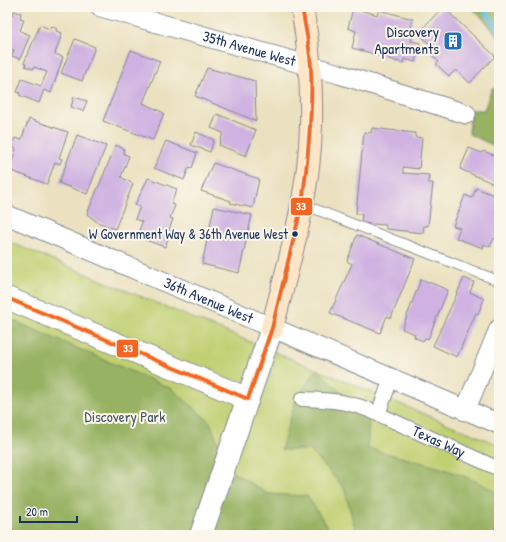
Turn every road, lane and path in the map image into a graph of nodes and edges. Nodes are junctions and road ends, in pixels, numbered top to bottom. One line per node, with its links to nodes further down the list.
1 (101, 7): 3 (street, 35th Avenue West)
2 (302, 7): 3 (main road)
3 (311, 66): 4 (street, 35th Avenue West); 5 (main road)
4 (466, 114)
5 (302, 204): 7 (lane); 9 (main road)
6 (7, 215): 9 (street, 36th Avenue West)
7 (499, 281)
8 (7, 298): 12 (street)
9 (272, 328): 11 (street, 36th Avenue West); 12 (street)
10 (499, 329): 14 (street)
11 (391, 379): 14 (street, 36th Avenue West); 15 (street)
12 (248, 399): 18 (street)
13 (302, 399): 15 (street, Texas Way)
14 (465, 411): 16 (street, 36th Avenue West)
15 (378, 414): 17 (street, Texas Way)
16 (499, 424)
17 (499, 469)
18 (201, 535)

